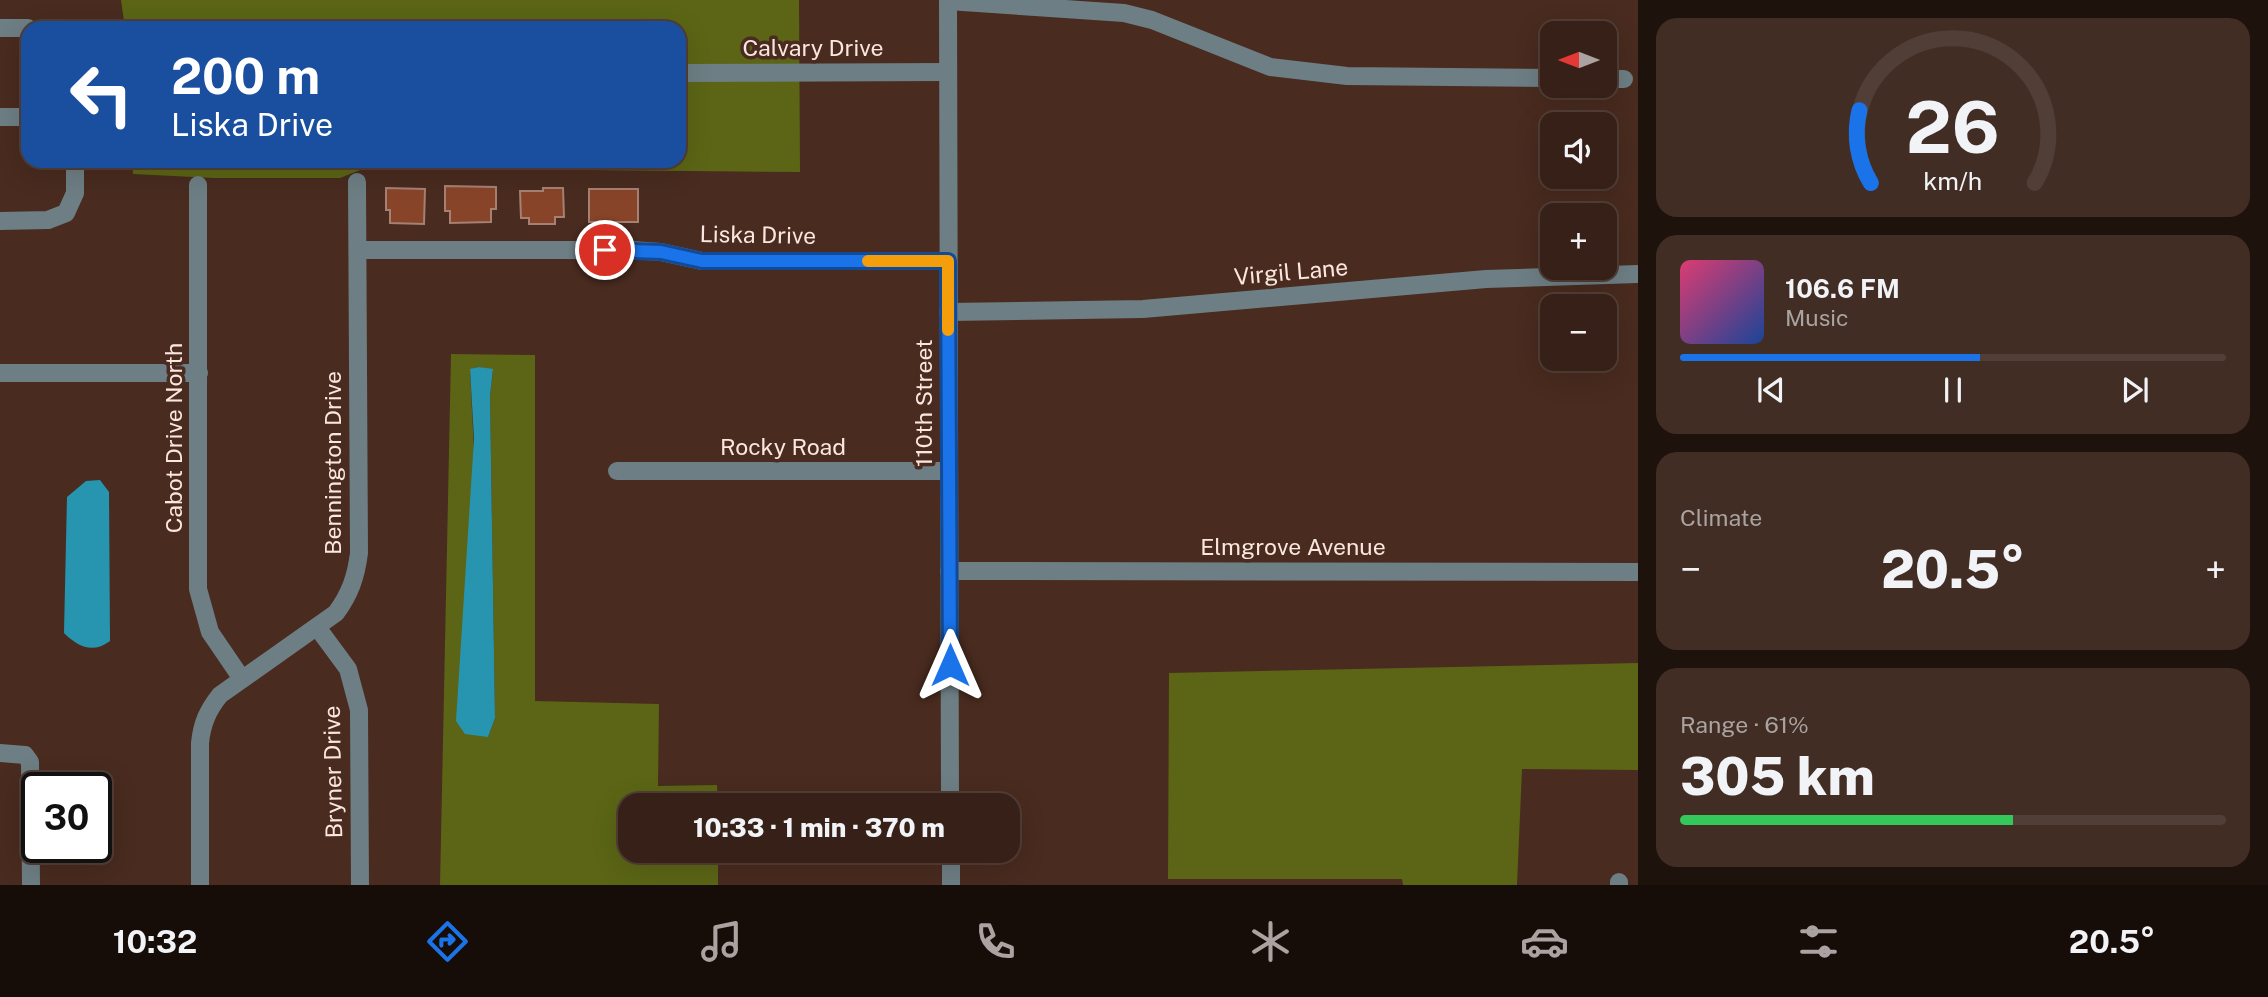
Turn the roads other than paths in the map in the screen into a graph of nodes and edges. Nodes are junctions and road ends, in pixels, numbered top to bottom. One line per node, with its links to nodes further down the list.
1 (948, 1): 4 (street, 110th Street); 6 (street)
2 (0, 28): 3 (street)
3 (21, 28)
4 (948, 72): 5 (street, Calvary Drive); 16 (street, 110th Street)
5 (686, 73)
6 (1540, 78)
7 (1617, 79): 8 (street)
8 (1624, 79)
9 (0, 117): 10 (street)
10 (21, 117)
11 (75, 168): 14 (street)
12 (358, 182): 15 (street, Bennington Drive)
13 (198, 185): 20 (street, Cabot Drive North)
14 (0, 221)
15 (358, 250): 16 (street, Liska Drive); 25 (street, Bennington Drive)
16 (948, 261): 18 (street, 110th Street)
17 (1638, 274): 18 (street, Virgil Lane)
18 (948, 312): 22 (street, 110th Street)
19 (0, 373): 20 (street)
20 (198, 373): 26 (street, Cabot Drive North)
21 (617, 471): 22 (street, Rocky Road)
22 (949, 471): 23 (street, 110th Street)
23 (949, 571): 24 (street, Elmgrove Avenue); 28 (street, 110th Street)
24 (1638, 572)
25 (317, 626): 26 (street, Bennington Drive); 32 (street, Bryner Drive)
26 (242, 679): 31 (street, Bennington Drive)
27 (0, 752): 30 (street)
28 (950, 793)
29 (951, 863): 33 (street)
30 (31, 885)
31 (200, 885)
32 (360, 885)
33 (951, 885)

